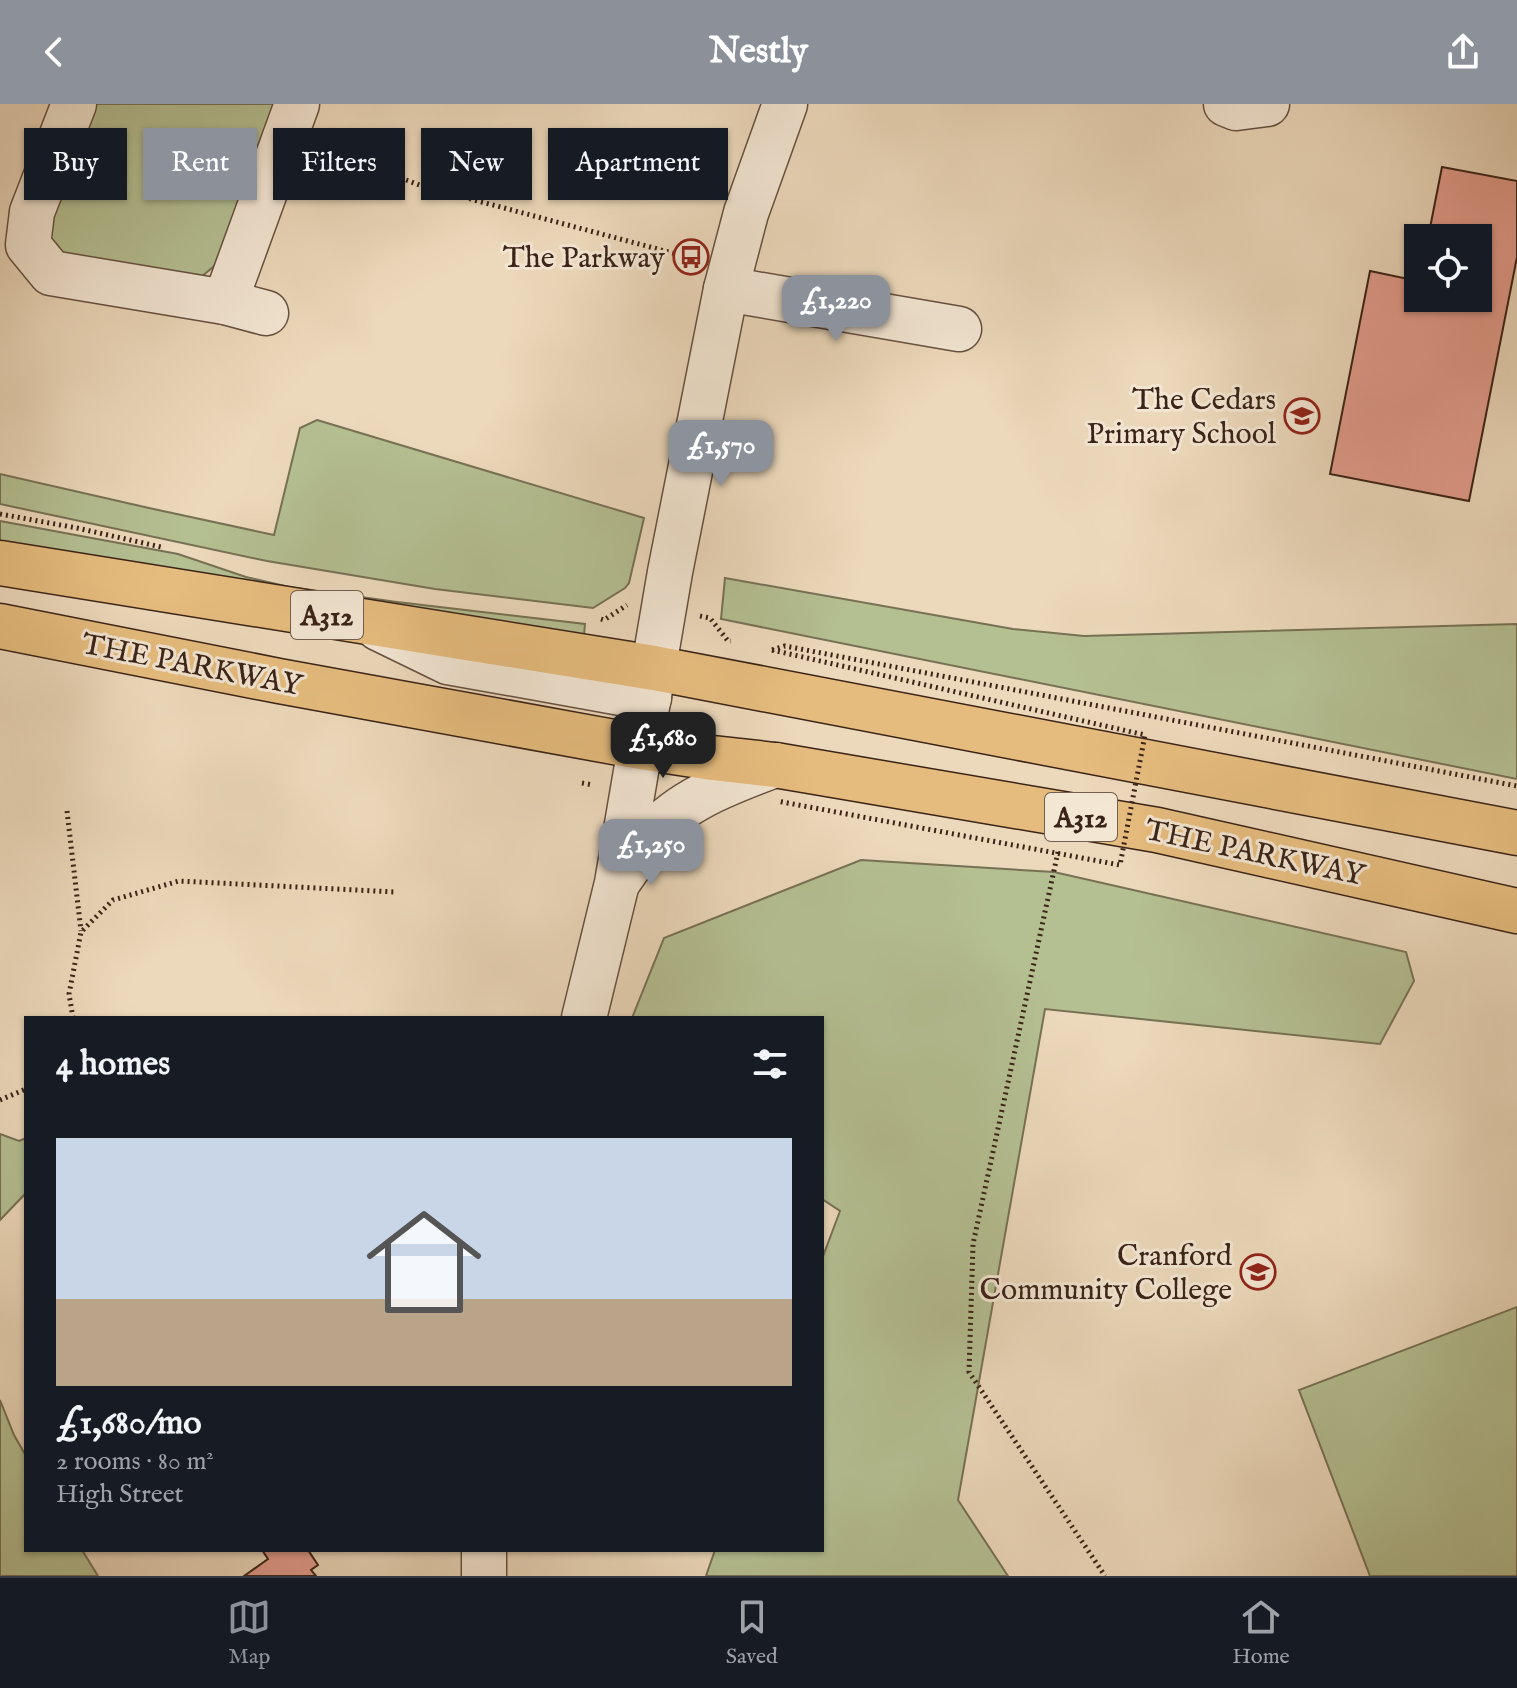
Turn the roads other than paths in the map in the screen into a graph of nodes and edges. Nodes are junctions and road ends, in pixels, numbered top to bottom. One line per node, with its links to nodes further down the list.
1 (74, 104): 5 (street)
2 (785, 104): 6 (street)
3 (1226, 104): 4 (street)
4 (1267, 104)
5 (292, 120)
6 (728, 279): 7 (street); 10 (street)
7 (959, 329)
8 (0, 563): 10 (highway, A312)
9 (0, 626): 11 (highway, THE PARKWAY / A312)
10 (652, 683): 11 (street); 13 (highway, A312)
11 (641, 747): 12 (highway, THE PARKWAY / A312); 14 (street)
12 (776, 783): 14 (street); 15 (highway, THE PARKWAY / A312)
13 (1517, 833)
14 (617, 883): 16 (street)
15 (1517, 911)
16 (584, 1016)
17 (484, 1552): 18 (street)
18 (484, 1576)

